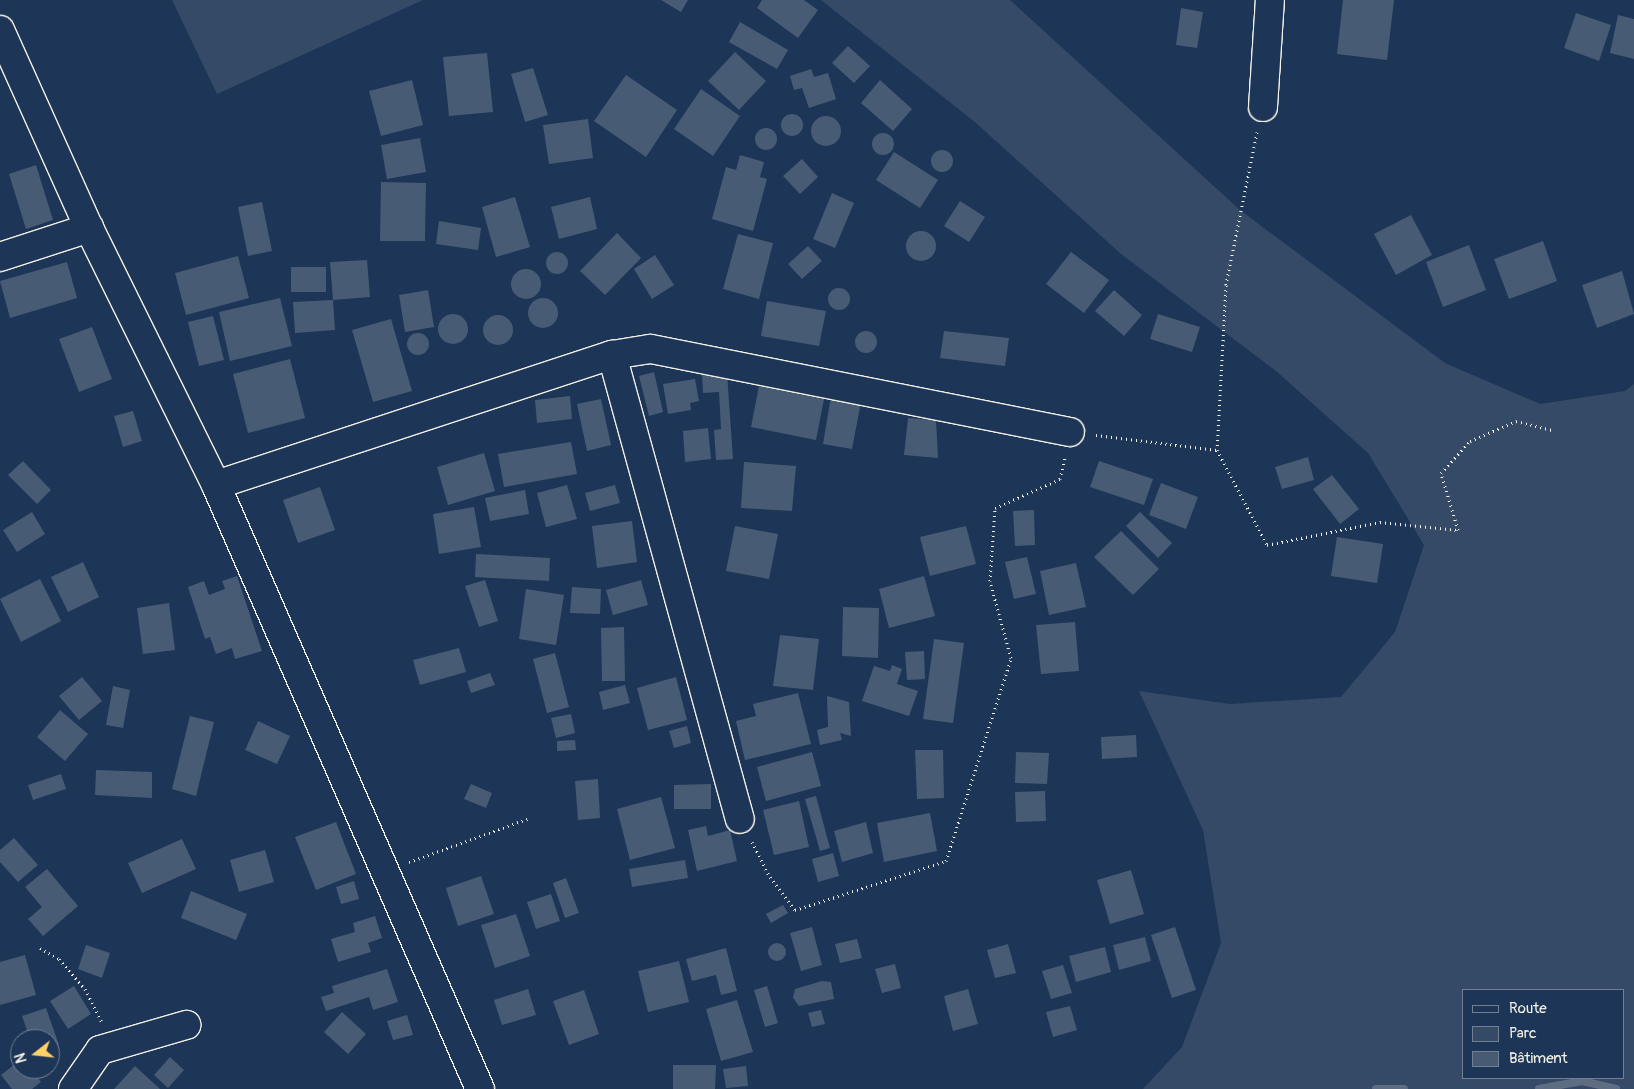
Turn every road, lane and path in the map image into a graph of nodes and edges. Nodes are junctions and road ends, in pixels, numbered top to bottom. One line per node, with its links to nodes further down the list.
1 (1270, 0): 3 (street)
2 (0, 30): 4 (street)
3 (1263, 107): 9 (path)
4 (89, 228): 5 (street); 10 (street)
5 (0, 257)
6 (612, 355): 8 (street); 10 (street); 12 (street)
7 (1554, 430): 9 (path)
8 (1070, 432): 9 (path); 12 (path)
9 (1217, 450)
10 (216, 485): 13 (street)
11 (530, 818): 13 (path)
12 (740, 820)
13 (385, 871): 18 (street)
14 (40, 948): 16 (path)
15 (186, 1025): 16 (street)
16 (100, 1050): 17 (street)
17 (73, 1089)
18 (480, 1089)

